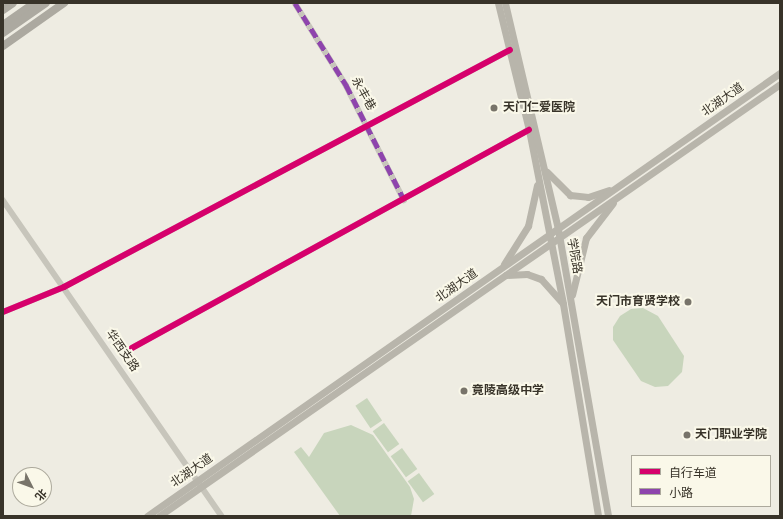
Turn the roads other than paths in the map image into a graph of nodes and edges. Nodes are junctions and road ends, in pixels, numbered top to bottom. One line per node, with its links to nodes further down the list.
1 (13, 3): 8 (main road)
2 (34, 3): 9 (main road)
3 (46, 3): 10 (main road)
4 (64, 3): 11 (main road)
5 (295, 3): 15 (street, 永丰巷)
6 (498, 3): 12 (main road, 学院路)
7 (505, 3): 17 (main road, 学院路)
8 (3, 10)
9 (3, 25)
10 (3, 33)
11 (3, 46)
12 (510, 50): 15 (street); 16 (main road, 学院路)
13 (780, 73): 19 (main road, 北湖大道)
14 (780, 84): 20 (main road, 北湖大道)
15 (368, 125): 22 (street, 永丰巷); 27 (street)
16 (529, 130): 18 (main road, 学院路); 22 (street)
17 (546, 170): 19 (main road); 23 (main road, 学院路)
18 (538, 173): 25 (main road, 学院路); 26 (main road)
19 (619, 186): 23 (main road, 北湖大道)
20 (621, 194): 24 (main road, 北湖大道); 28 (main road)
21 (3, 200): 27 (street, 华西支路)
22 (404, 200): 31 (street)
23 (558, 229): 24 (main road, 学院路); 25 (main road, 北湖大道)
24 (559, 237): 25 (main road, 北湖大道); 28 (main road, 学院路)
25 (550, 239): 26 (main road, 北湖大道); 29 (main road, 学院路)
26 (502, 272): 29 (main road); 32 (main road, 北湖大道)
27 (64, 287): 30 (street); 32 (street, 华西支路)
28 (571, 299): 37 (main road, 学院路)
29 (563, 304): 36 (main road, 学院路)
30 (3, 312)
31 (132, 348)
32 (200, 484): 33 (main road, 北湖大道); 34 (main road, 北湖大道); 35 (street, 华西支路)
33 (147, 516)
34 (159, 516)
35 (222, 516)
36 (598, 516)
37 (608, 516)

